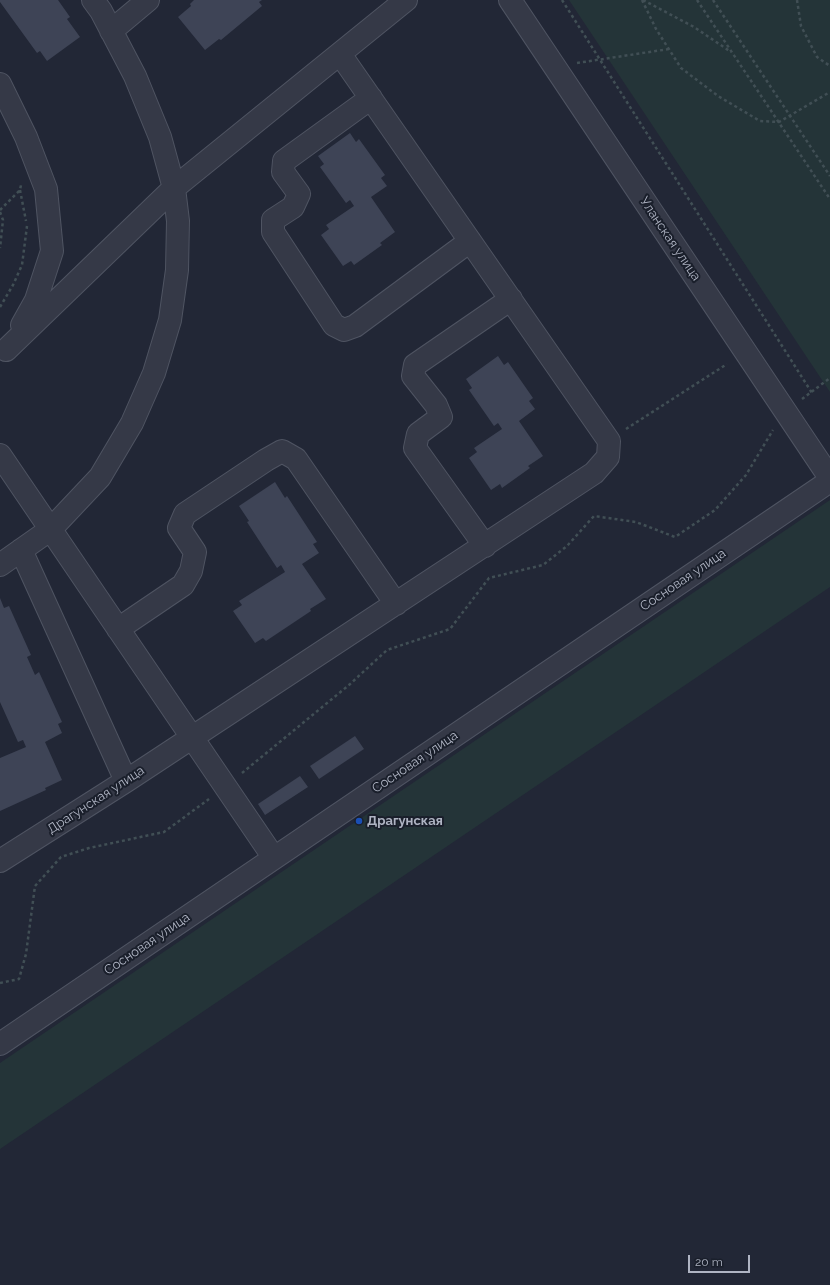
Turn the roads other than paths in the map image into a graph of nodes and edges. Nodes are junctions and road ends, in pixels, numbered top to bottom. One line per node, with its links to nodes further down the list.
1 (94, 0): 5 (street)
2 (148, 0): 5 (street)
3 (406, 0): 6 (street)
4 (510, 0): 14 (street, Уланская улица)
5 (111, 31): 9 (street)
6 (340, 54): 8 (street); 9 (street)
7 (0, 84): 12 (street)
8 (371, 98): 10 (street); 10 (street)
9 (174, 188): 12 (street); 15 (street)
10 (470, 241): 11 (street)
11 (511, 299): 16 (street); 16 (street, Драгунская улица)
12 (3, 352)
13 (0, 455): 15 (street)
14 (830, 480): 23 (street, Сосновая улица)
15 (51, 529): 17 (street); 20 (street)
16 (485, 546): 19 (street, Драгунская улица)
17 (21, 550): 18 (street); 22 (street)
18 (0, 564)
19 (396, 604): 20 (street); 21 (street, Драгунская улица)
20 (118, 629): 21 (street)
21 (192, 738): 22 (street, Драгунская улица); 23 (street)
22 (126, 781): 24 (street, Драгунская улица)
23 (274, 858): 25 (street, Сосновая улица)
24 (0, 861)
25 (0, 1044)

